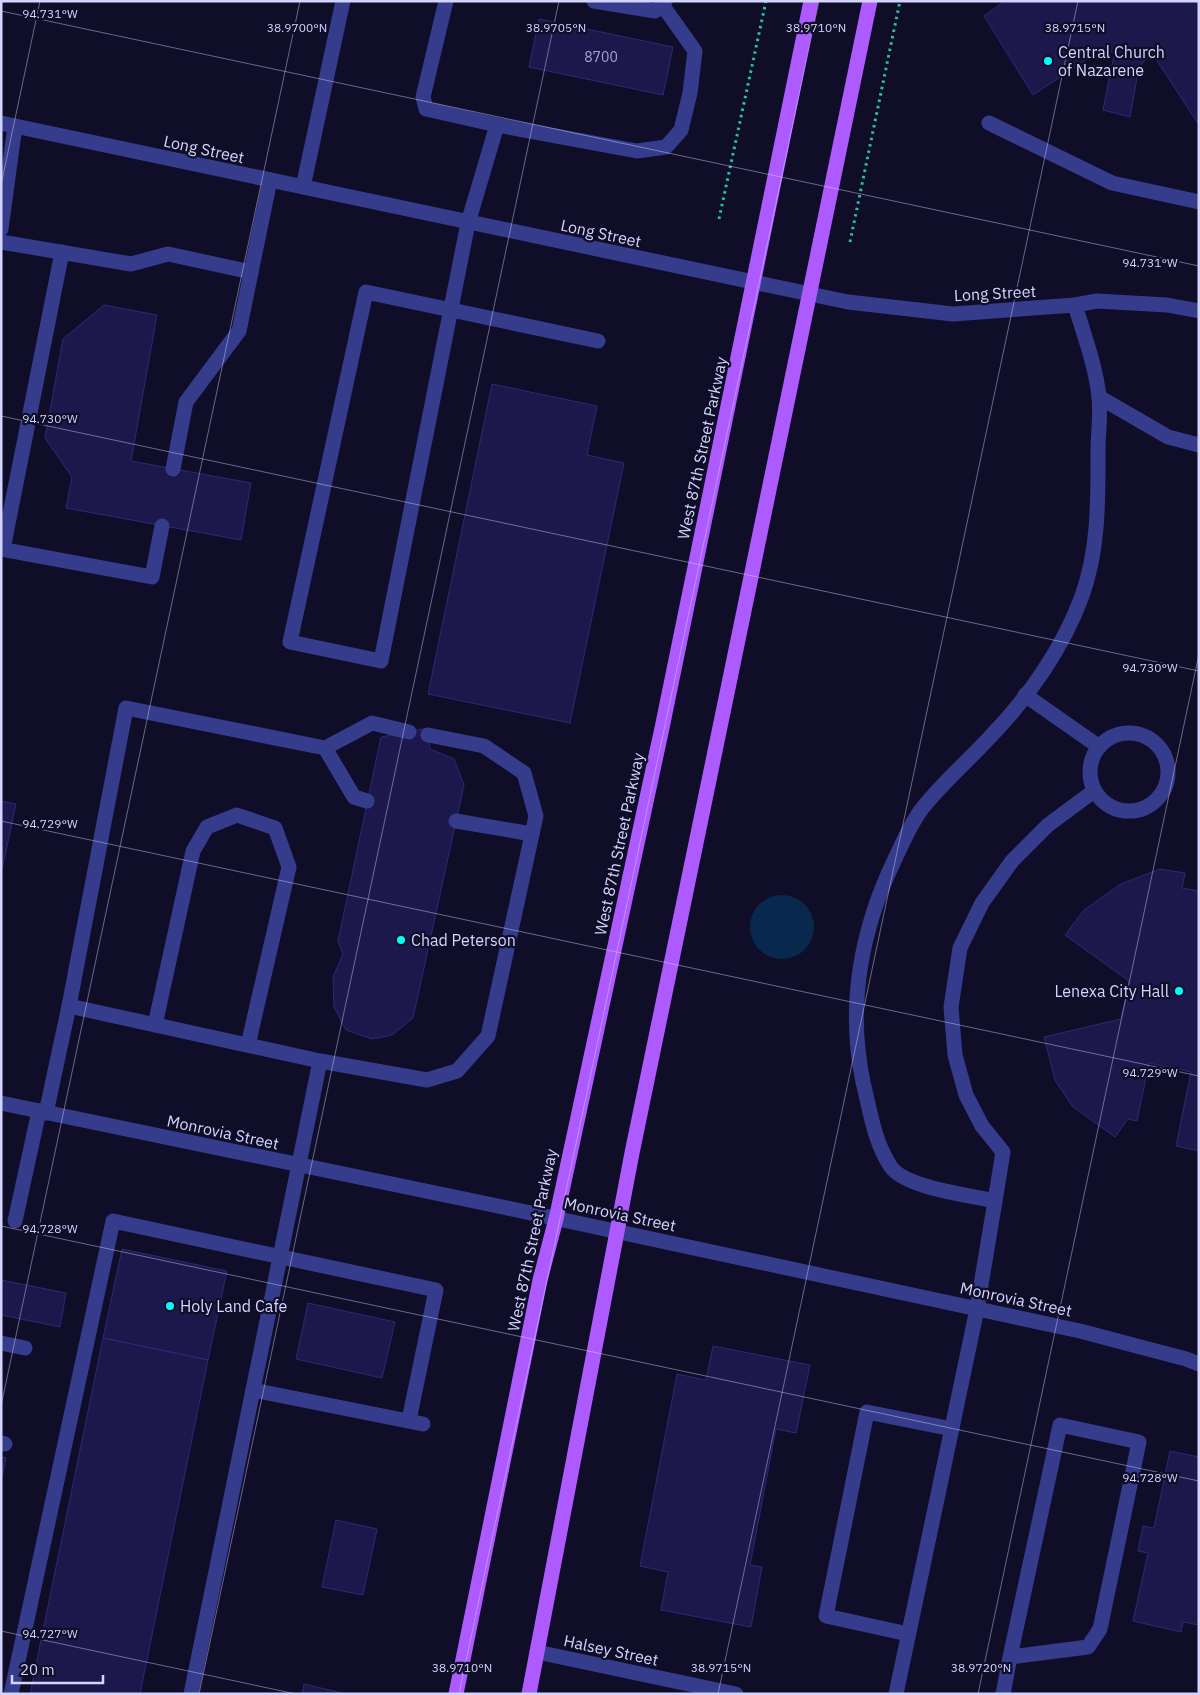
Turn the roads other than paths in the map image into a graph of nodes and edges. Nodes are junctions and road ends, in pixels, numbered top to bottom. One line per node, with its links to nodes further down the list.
1 (343, 1): 11 (street)
2 (446, 1): 9 (street)
3 (594, 1): 6 (street)
4 (811, 1): 18 (main road, West 87th Street Parkway)
5 (870, 1): 19 (main road)
6 (664, 4): 9 (street)
7 (989, 123): 12 (street)
8 (8, 125): 10 (street, Long Street); 14 (street)
9 (497, 126): 13 (street)
10 (270, 180): 11 (street, Long Street); 17 (street)
11 (303, 188): 13 (street, Long Street)
12 (1199, 202)
13 (468, 223): 18 (street, Long Street); 21 (street)
14 (1, 229)
15 (1, 242): 16 (street)
16 (62, 252): 17 (street); 28 (street)
17 (251, 272): 26 (street)
18 (755, 283): 19 (street, Long Street); 46 (main road, West 87th Street Parkway)
19 (809, 294): 20 (street, Long Street); 48 (main road)
20 (1075, 305): 22 (street, Long Street); 24 (street)
21 (450, 310): 21 (street); 23 (street)
22 (1199, 311)
23 (598, 341)
24 (1099, 397): 25 (street); 29 (street)
25 (1199, 445)
26 (173, 469)
27 (162, 526): 28 (street)
28 (2, 549)
29 (1025, 695): 32 (street); 45 (street)
30 (409, 732): 33 (street)
31 (428, 735): 37 (street)
32 (1098, 746): 34 (street); 34 (street)
33 (325, 748): 35 (street); 38 (street)
34 (1094, 791): 45 (street)
35 (367, 801)
36 (456, 821): 37 (street)
37 (532, 834): 41 (street)
38 (69, 1006): 39 (street); 43 (street)
39 (155, 1025): 40 (street); 40 (street)
40 (248, 1045): 41 (street)
41 (320, 1061): 44 (street)
42 (1, 1103): 43 (street, Monrovia Street)
43 (42, 1112): 44 (street, Monrovia Street); 47 (street)
44 (299, 1165): 46 (street, Monrovia Street); 49 (street)
45 (995, 1201): 50 (street)
46 (556, 1218): 48 (street, Monrovia Street); 61 (main road, West 87th Street Parkway)
47 (15, 1221)
48 (617, 1232): 50 (street, Monrovia Street); 57 (main road)
49 (280, 1256): 54 (street); 54 (street); 59 (street)
50 (978, 1309): 53 (street, Monrovia Street); 55 (street)
51 (1, 1343): 52 (street)
52 (26, 1348)
53 (1199, 1364)
54 (253, 1390): 60 (street)
55 (952, 1429): 56 (street); 56 (street)
56 (908, 1634): 64 (street)
57 (537, 1652): 62 (main road); 63 (street, Halsey Street)
58 (1010, 1657): 58 (street); 65 (street)
59 (12, 1694)
60 (191, 1694)
61 (456, 1694)
62 (529, 1694)
63 (736, 1694)
64 (896, 1694)
65 (1003, 1694)

